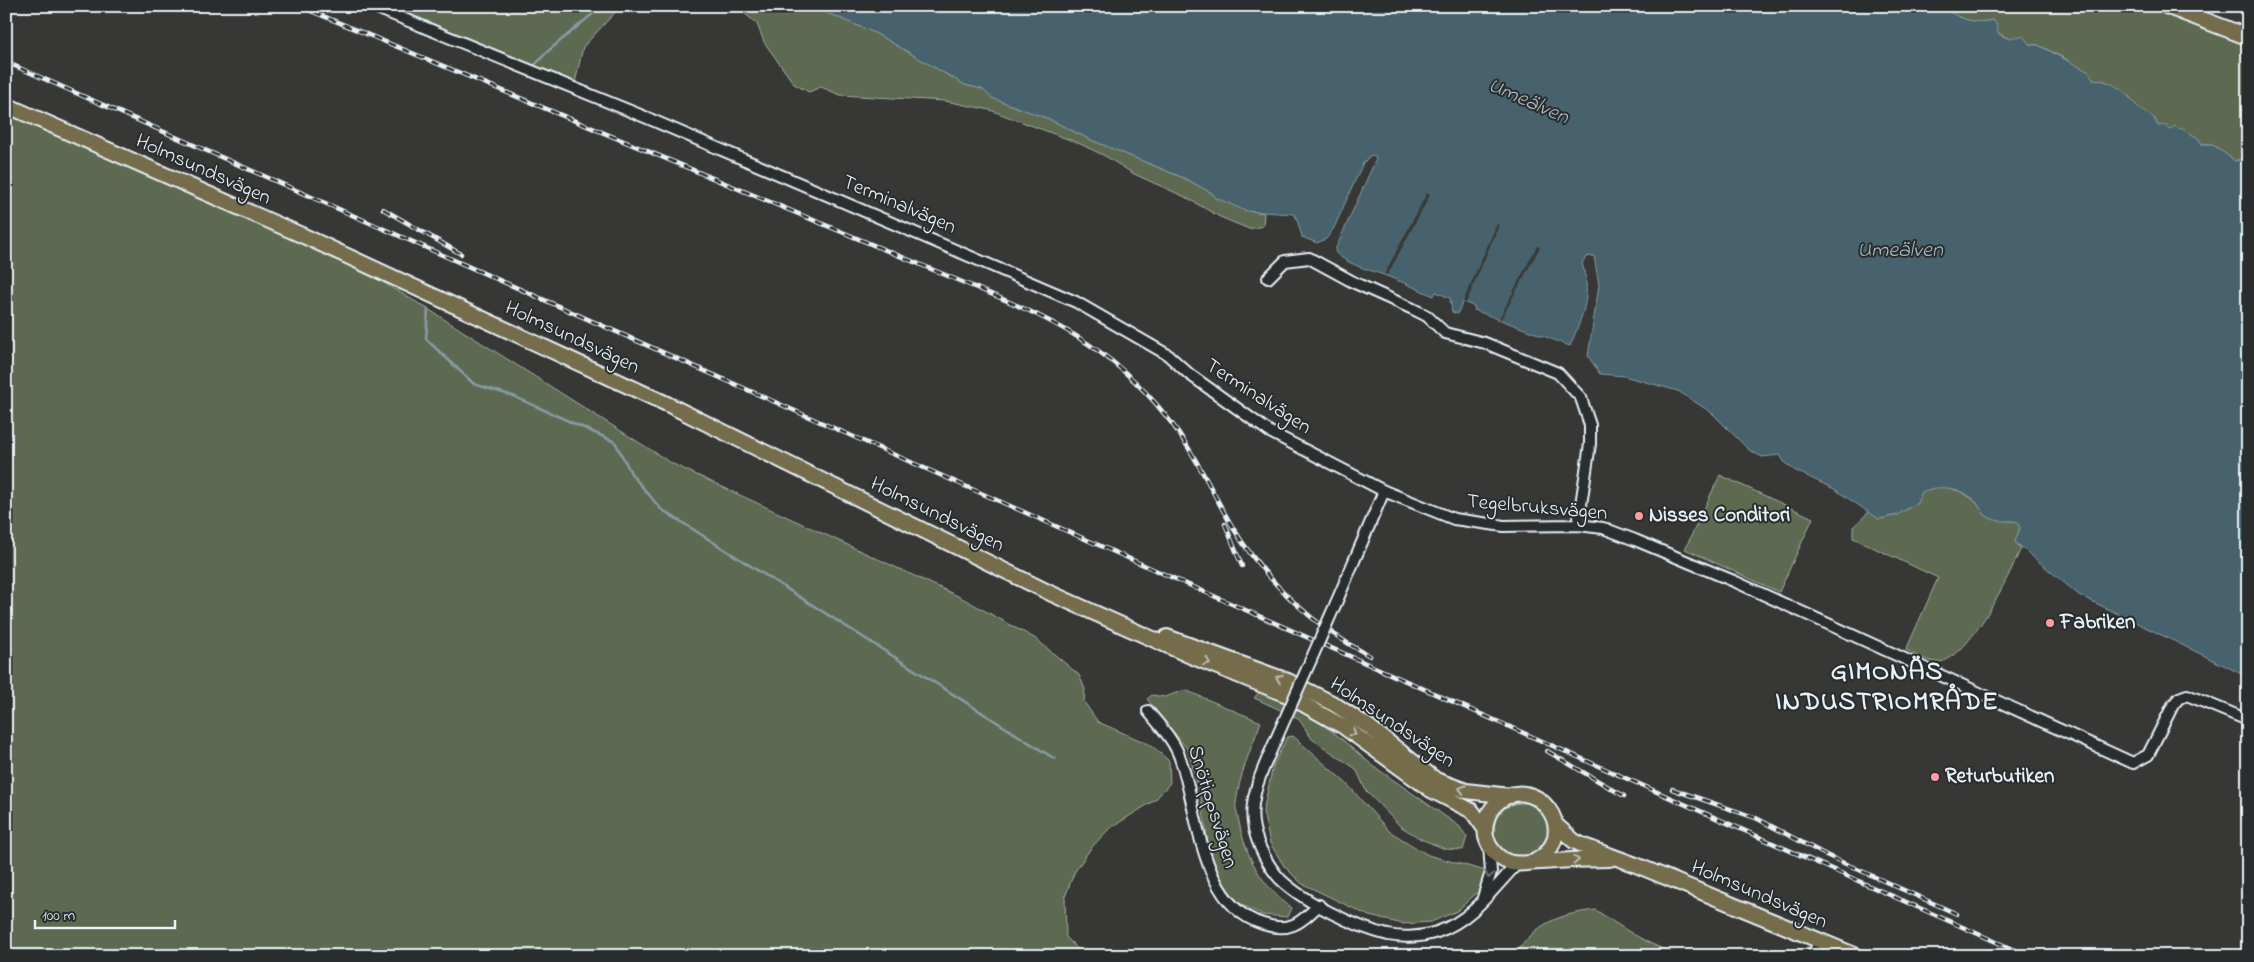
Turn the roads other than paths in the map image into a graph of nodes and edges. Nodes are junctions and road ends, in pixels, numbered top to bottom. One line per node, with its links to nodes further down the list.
1 (372, 6): 6 (street, Terminalvägen)
2 (2167, 6): 3 (highway)
3 (2248, 37)
4 (6, 105): 8 (main road, Holmsundsvägen)
5 (1268, 278): 7 (street)
6 (1384, 492): 7 (street, Tegelbruksvägen); 19 (street, bridge)
7 (1578, 526): 10 (street, Tegelbruksvägen)
8 (1114, 622): 11 (main road, Holmsundsvägen, one-way to 8); 13 (main road, Holmsundsvägen, one-way to 13)
9 (1148, 711): 19 (street, Snötippsvägen)
10 (2248, 720)
11 (1510, 796): 12 (main road, Holmsundsvägen); 13 (main road)
12 (1556, 825): 15 (main road, Holmsundsvägen); 16 (main road)
13 (1485, 830): 14 (main road, Holmsundsvägen)
14 (1489, 846): 17 (main road); 18 (street, one-way to 18)
15 (1618, 858): 16 (main road, Holmsundsvägen, one-way to 15); 20 (main road, Holmsundsvägen)
16 (1534, 862): 17 (main road, Holmsundsvägen)
17 (1517, 864): 18 (street)
18 (1481, 903): 19 (street)
19 (1319, 905)
20 (1819, 942): 21 (street); 22 (main road, Holmsundsvägen)
21 (1813, 956)
22 (1857, 956)

